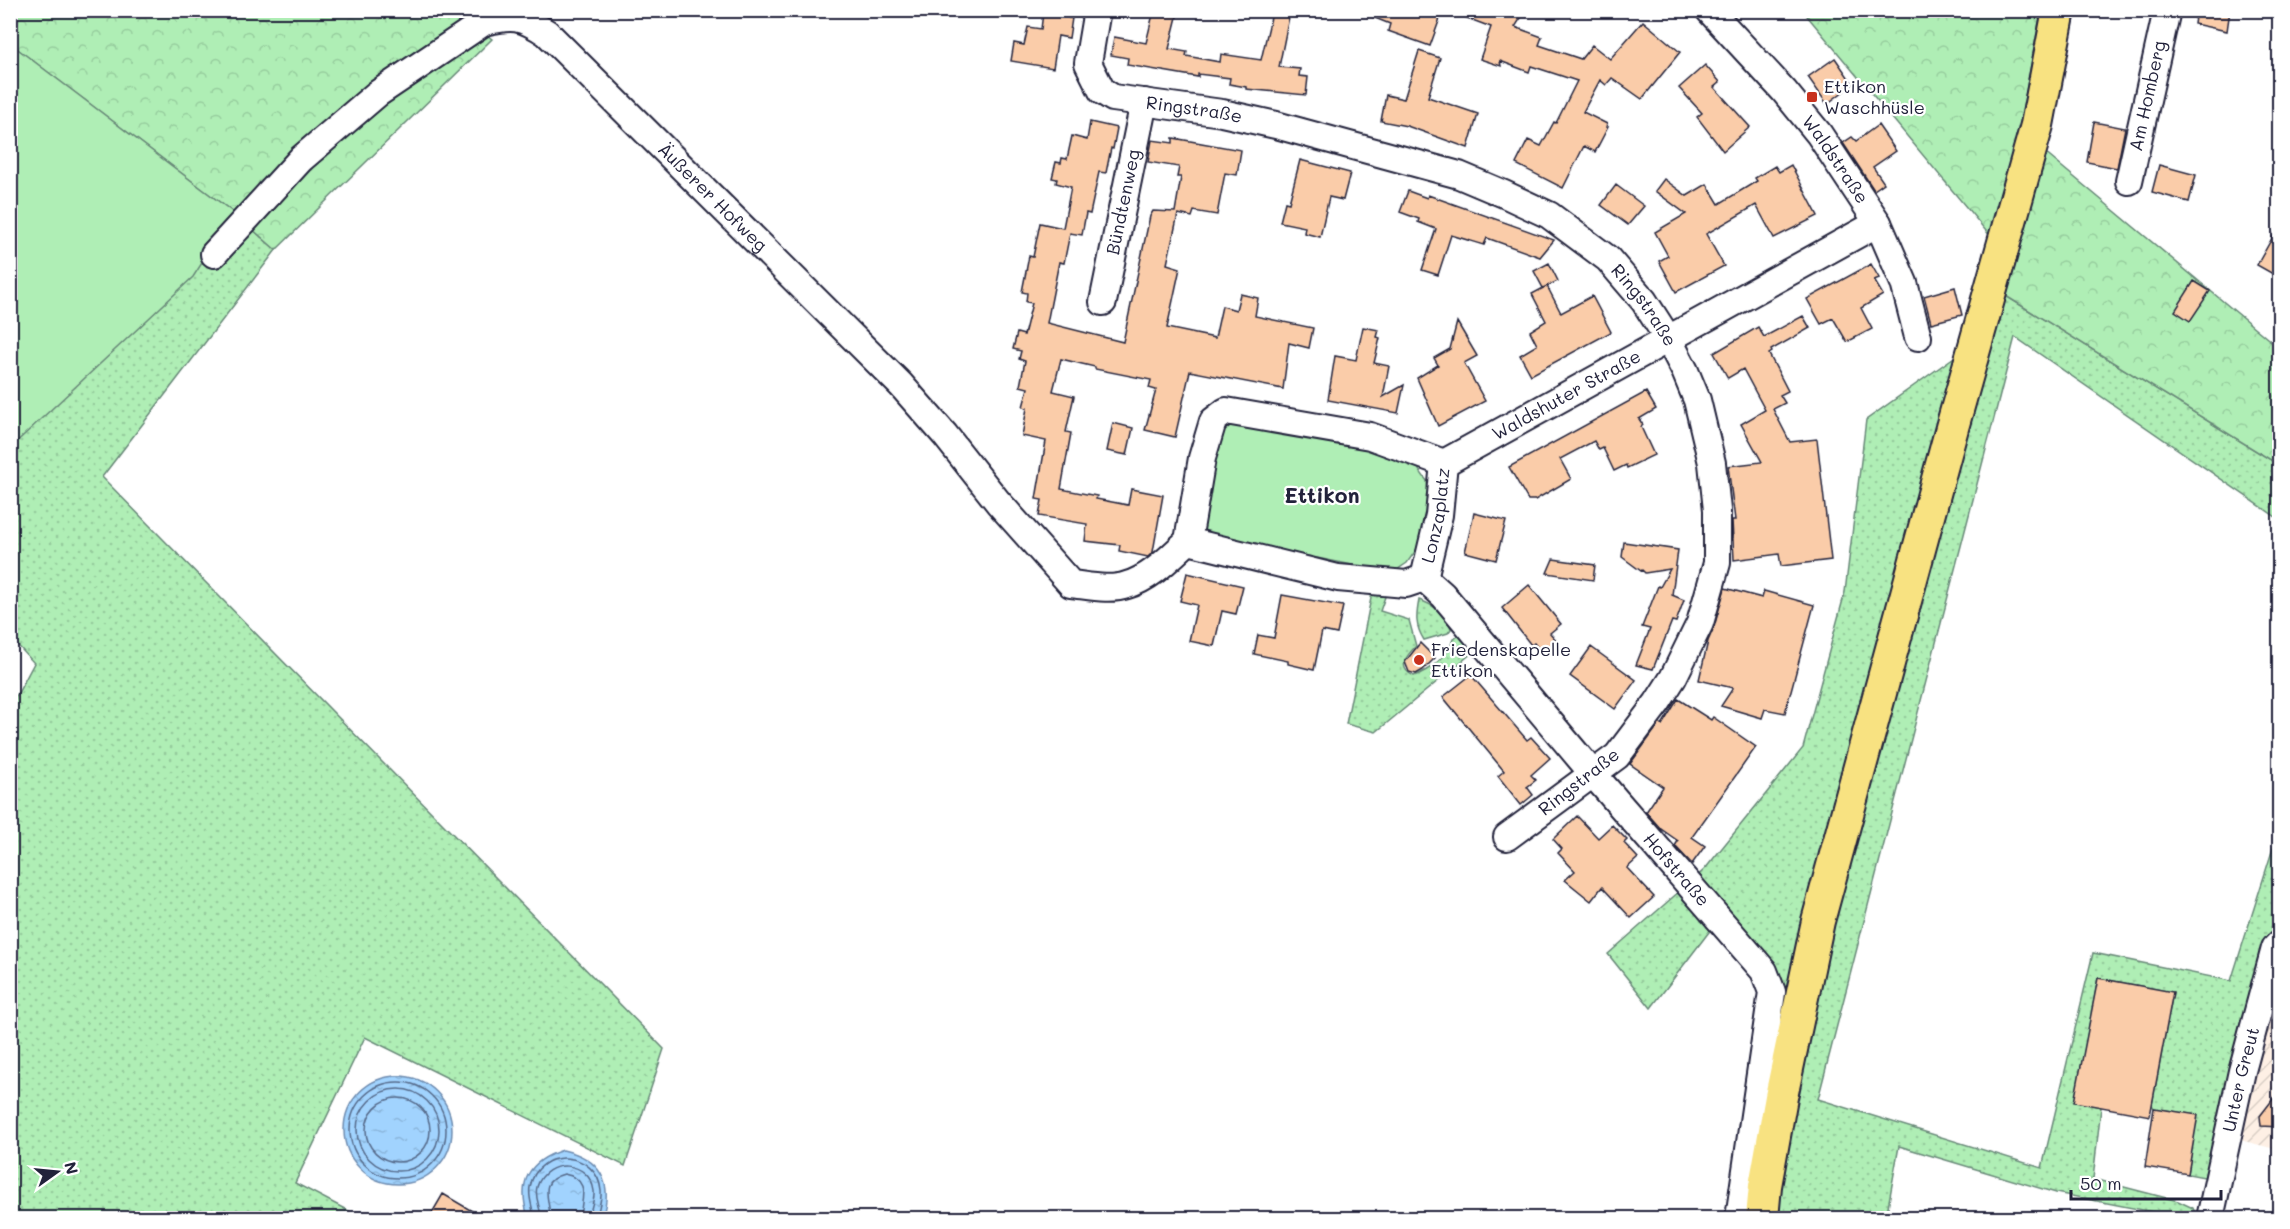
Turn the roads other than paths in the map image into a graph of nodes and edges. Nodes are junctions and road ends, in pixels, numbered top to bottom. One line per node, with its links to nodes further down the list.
1 (1097, 10): 5 (street, Ringstraße)
2 (1709, 10): 7 (street, Waldstraße)
3 (2059, 10): 19 (main road)
4 (2167, 10): 6 (street, Am Homberg)
5 (1144, 102): 9 (street, Bündtenweg); 11 (street, Ringstraße)
6 (2129, 181)
7 (1878, 223): 10 (street, Waldstraße); 11 (street, Waldshuter Straße)
8 (214, 254): 13 (street, Äußerer Hofweg)
9 (1103, 302)
10 (1918, 337)
11 (1669, 340): 12 (street, Waldshuter Straße); 15 (street, Ringstraße)
12 (1444, 463): 13 (street, Lonzaplatz); 14 (street, Lonzaplatz)
13 (1188, 541): 14 (street, Lonzaplatz)
14 (1424, 579): 15 (street, Hofstraße)
15 (1594, 775): 16 (street, Ringstraße); 18 (street, Hofstraße)
16 (1507, 837)
17 (2280, 943): 20 (street, Unter Greut)
18 (1738, 1218)
19 (1762, 1218)
20 (2210, 1218)

